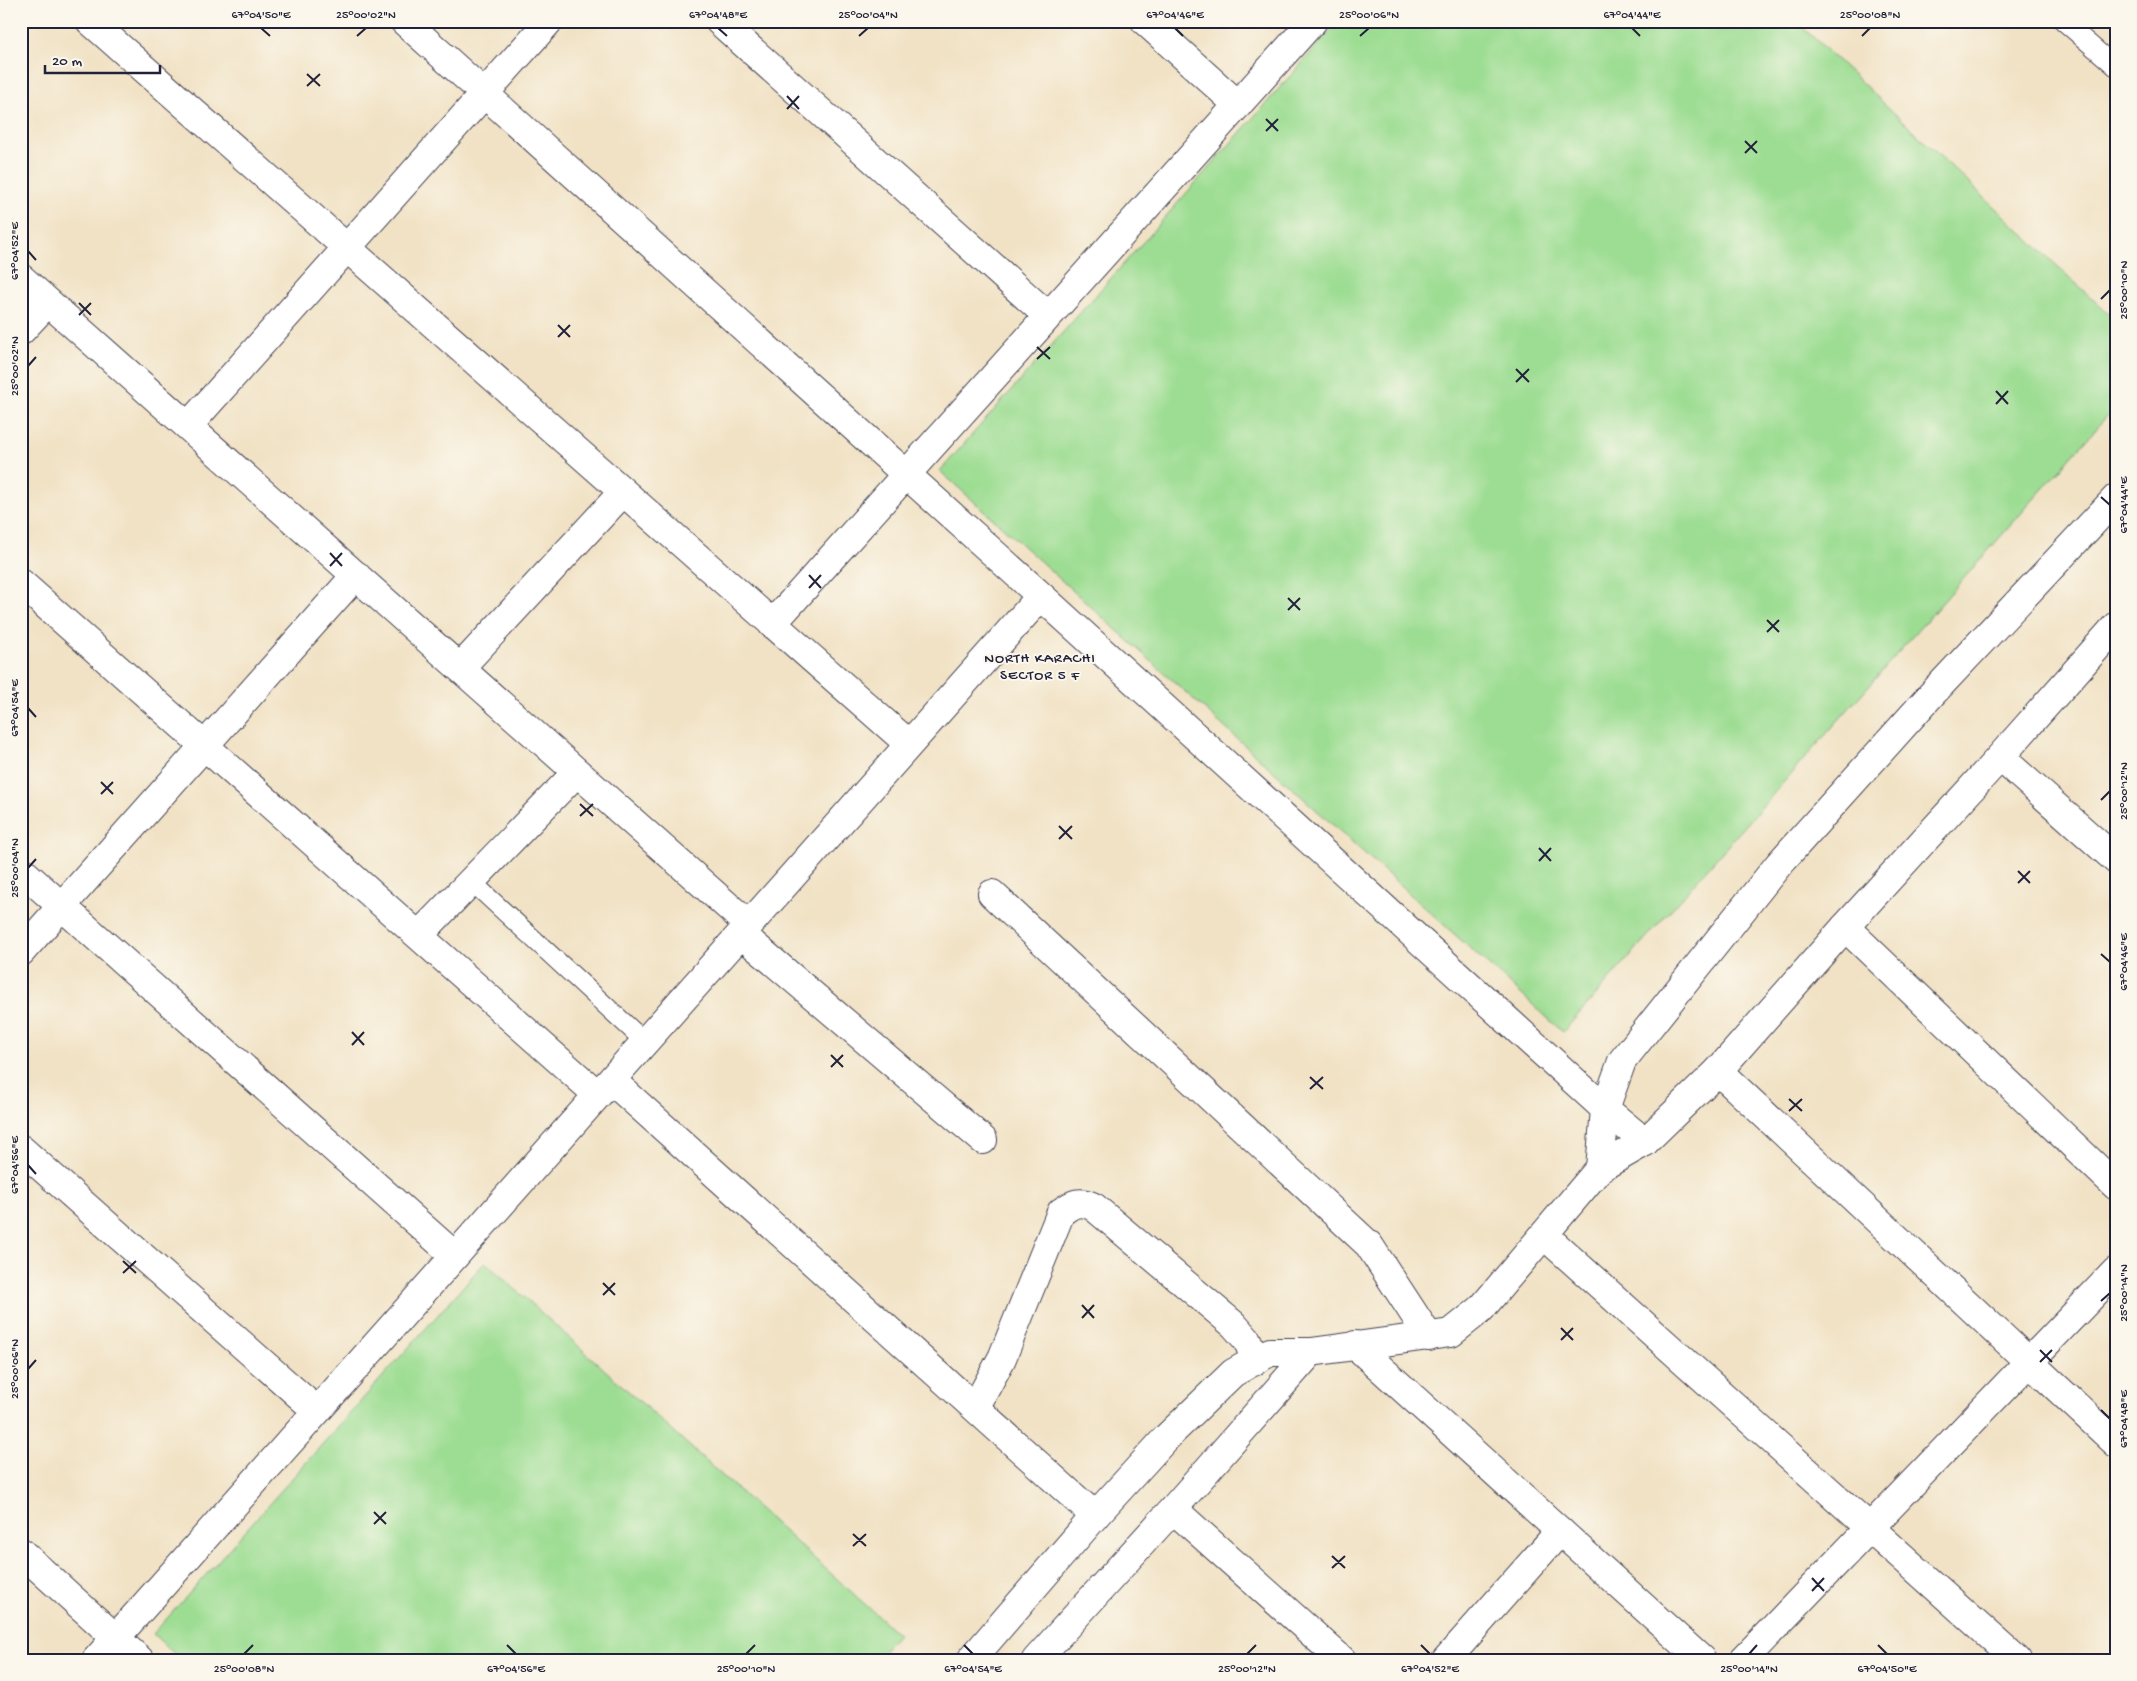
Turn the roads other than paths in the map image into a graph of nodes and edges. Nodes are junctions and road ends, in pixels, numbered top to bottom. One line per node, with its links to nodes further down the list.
1 (90, 21): 11 (street)
2 (404, 21): 9 (street)
3 (549, 21): 9 (street)
4 (719, 21): 14 (street)
5 (1145, 21): 10 (street)
6 (1313, 21): 10 (street)
7 (2064, 22): 8 (lane)
8 (2116, 67)
9 (485, 94): 11 (street); 17 (street)
10 (1238, 105): 14 (street)
11 (347, 248): 16 (street); 18 (street)
12 (21, 278): 13 (street)
13 (48, 302): 15 (street); 16 (street)
14 (1048, 316): 17 (street)
15 (21, 331)
16 (188, 426): 20 (street)
17 (907, 474): 22 (street); 23 (street)
18 (623, 492): 23 (street); 25 (street)
19 (2116, 498): 42 (street)
20 (356, 575): 25 (street); 27 (street)
21 (21, 583): 27 (street)
22 (1041, 596): 26 (street); 42 (street)
23 (772, 624): 26 (street)
24 (2116, 626): 28 (street)
25 (460, 668): 29 (street)
26 (909, 744): 36 (street)
27 (204, 746): 34 (street); 37 (street)
28 (2000, 758): 30 (street); 35 (street)
29 (577, 772): 32 (street); 36 (street)
30 (2116, 860)
31 (21, 870): 34 (street)
32 (471, 882): 37 (street); 39 (lane)
33 (992, 894): 51 (street)
34 (62, 906): 38 (street); 49 (street)
35 (1845, 927): 40 (street); 47 (street)
36 (745, 930): 39 (street); 43 (street)
37 (419, 935): 41 (street)
38 (21, 952)
39 (645, 1042): 41 (street)
40 (1718, 1070): 44 (street); 55 (street)
41 (604, 1088): 49 (street); 56 (street)
42 (1605, 1109): 44 (street); 46 (street)
43 (983, 1140)
44 (1645, 1142): 46 (street)
45 (21, 1149): 57 (street)
46 (1600, 1168): 48 (street)
47 (2116, 1186)
48 (1544, 1235): 51 (street); 61 (street)
49 (455, 1256): 57 (street)
50 (2116, 1271): 55 (street)
51 (1429, 1337): 52 (street)
52 (1355, 1346): 53 (street); 62 (street)
53 (1311, 1352): 54 (street); 59 (street)
54 (1256, 1360): 56 (street); 60 (street)
55 (2030, 1361): 58 (street); 61 (street)
56 (975, 1408): 60 (street)
57 (317, 1411): 64 (street)
58 (2116, 1443)
59 (1173, 1509): 68 (street); 69 (street)
60 (1095, 1516): 67 (street)
61 (1871, 1527): 72 (street); 73 (street)
62 (1560, 1531): 70 (street); 71 (street)
63 (21, 1552): 64 (street)
64 (116, 1637): 65 (street); 66 (street)
65 (96, 1660)
66 (140, 1660)
67 (971, 1660)
68 (1036, 1660)
69 (1342, 1660)
70 (1446, 1660)
71 (1702, 1660)
72 (1743, 1660)
73 (2017, 1660)

